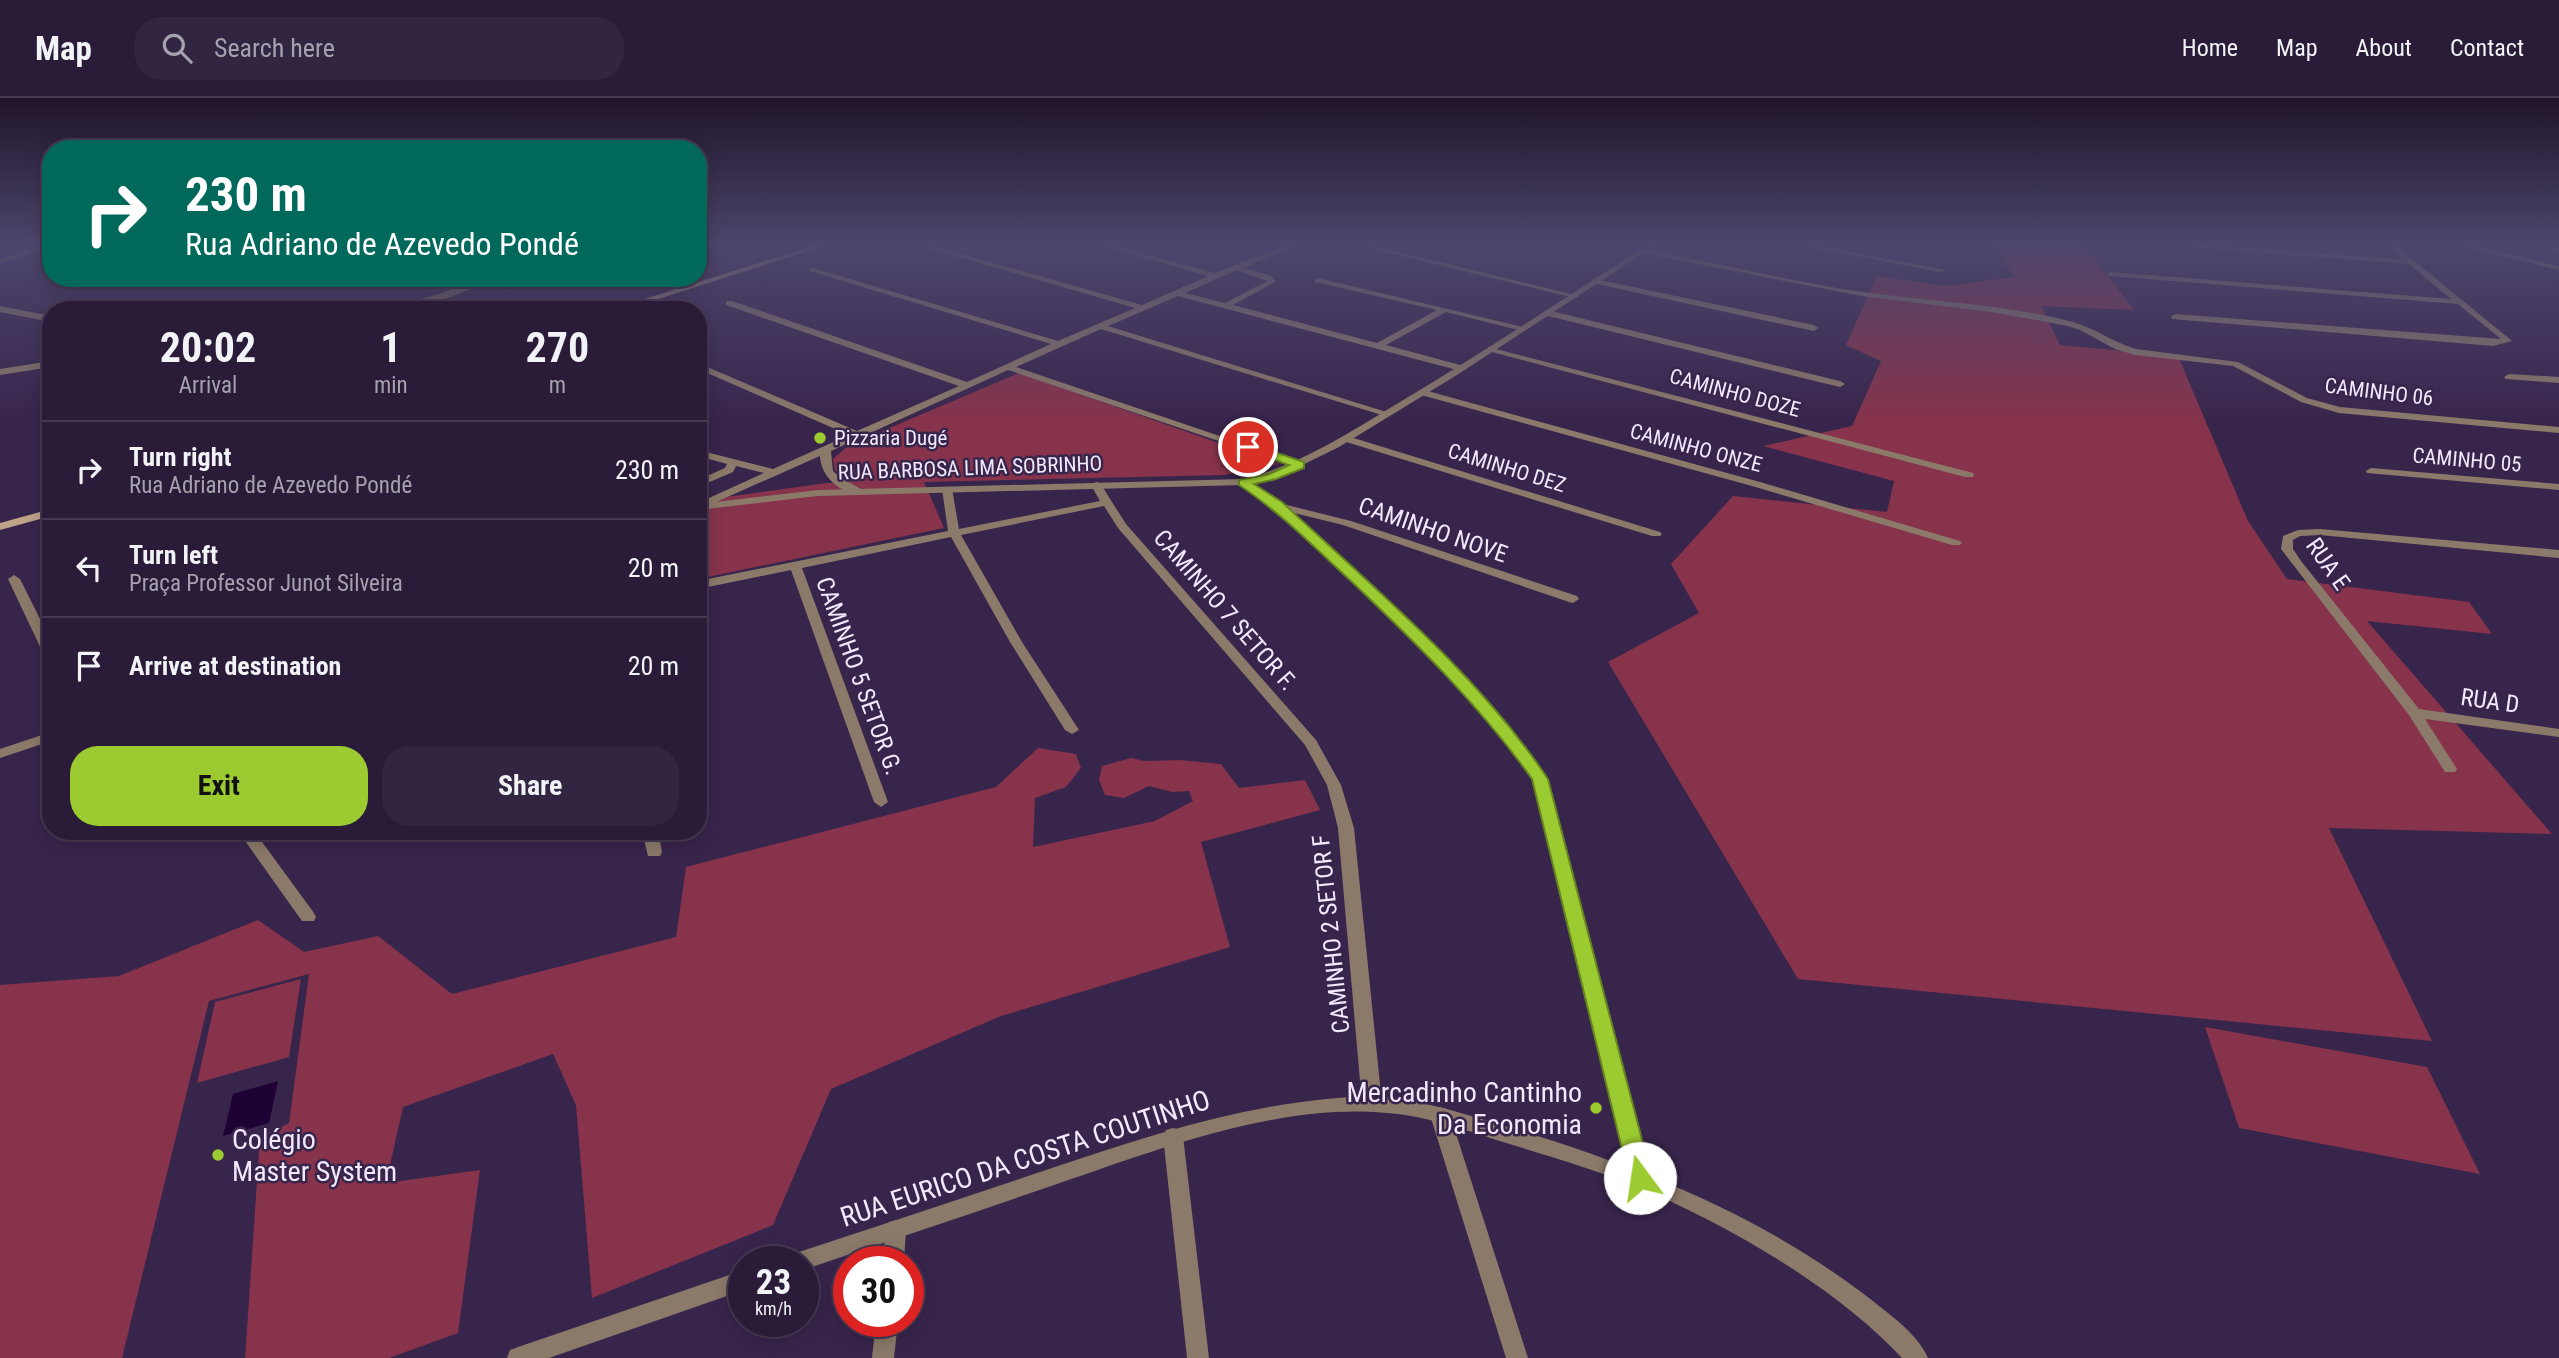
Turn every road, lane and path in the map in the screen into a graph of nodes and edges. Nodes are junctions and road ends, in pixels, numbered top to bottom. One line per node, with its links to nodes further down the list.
1 (731, 304): 33 (street)
2 (927, 304): 22 (street)
3 (1132, 304): 13 (street)
4 (1152, 304): 13 (street)
5 (1218, 304): 12 (street)
6 (1230, 304): 12 (street)
7 (1417, 304): 15 (street)
8 (1562, 304): 16 (street, RUA BARBOSA LIMA SOBRINHO)
9 (1701, 304): 21 (street)
10 (1939, 304): 36 (street, CAMINHO 06)
11 (2463, 304): 18 (street)
12 (1226, 306): 23 (street)
13 (1144, 307): 19 (street)
14 (0, 309): 17 (street)
15 (1444, 310): 20 (street); 23 (street)
16 (1547, 313): 20 (street, RUA BARBOSA LIMA SOBRINHO); 32 (street)
17 (42, 317)
18 (2175, 317)
19 (1103, 327): 22 (street); 35 (street)
20 (1523, 328): 24 (street, RUA BARBOSA LIMA SOBRINHO)
21 (1814, 328)
22 (1059, 344): 26 (street)
23 (1378, 346): 27 (street)
24 (1491, 349): 27 (street, RUA BARBOSA LIMA SOBRINHO); 45 (street, CAMINHO DOZE)
25 (42, 365): 29 (street)
26 (1010, 368): 33 (street); 42 (street)
27 (1461, 369): 34 (street, RUA BARBOSA LIMA SOBRINHO)
28 (707, 370): 37 (street)
29 (0, 372)
30 (2509, 377): 31 (street)
31 (2559, 380)
32 (1840, 384)
33 (965, 385): 37 (street)
34 (1424, 393): 35 (street, RUA BARBOSA LIMA SOBRINHO); 60 (street, CAMINHO ONZE)
35 (1388, 414): 38 (street, RUA BARBOSA LIMA SOBRINHO)
36 (2559, 430)
37 (858, 435): 39 (street)
38 (1347, 439): 42 (street, RUA BARBOSA LIMA SOBRINHO); 59 (street, CAMINHO DEZ)
39 (826, 449): 44 (street); 51 (street)
40 (707, 455): 41 (street)
41 (733, 462): 44 (street); 46 (street)
42 (1300, 465): 47 (street, RUA BARBOSA LIMA SOBRINHO)
43 (2371, 471): 49 (street, CAMINHO 05)
44 (775, 473): 52 (street)
45 (1969, 475)
46 (707, 480)
47 (1243, 482): 48 (street, RUA BARBOSA LIMA SOBRINHO); 54 (street)
48 (1096, 485): 50 (street, RUA BARBOSA LIMA SOBRINHO); 53 (street, CAMINHO 7 SETOR F.)
49 (2559, 487)
50 (947, 489): 51 (street, RUA BARBOSA LIMA SOBRINHO); 58 (street)
51 (859, 492): 55 (street, RUA BARBOSA LIMA SOBRINHO)
52 (707, 503)
53 (1105, 503): 58 (street); 72 (street, CAMINHO 7 SETOR F.)
54 (1278, 505): 65 (street, CAMINHO NOVE); 82 (street)
55 (707, 506)
56 (42, 515): 57 (main road)
57 (0, 527)
58 (954, 533): 62 (street); 68 (street)
59 (1656, 534)
60 (1956, 543)
61 (2559, 554): 67 (street, RUA E)
62 (795, 565): 64 (street); 74 (street, CAMINHO 5 SETOR G.)
63 (14, 579): 66 (street)
64 (707, 584)
65 (1573, 599)
66 (42, 637)
67 (2415, 713): 69 (street, RUA D); 73 (street, RUA E)
68 (1072, 730)
69 (2559, 733)
70 (42, 739): 71 (street)
71 (0, 754)
72 (1324, 763): 79 (street, CAMINHO 2 SETOR F)
73 (2450, 769)
74 (881, 802)
75 (252, 840): 78 (street)
76 (652, 840): 77 (street)
77 (654, 852)
78 (308, 917)
79 (1373, 1104): 80 (street, RUA EURICO DA COSTA COUTINHO); 81 (street, RUA EURICO DA COSTA COUTINHO)
80 (1440, 1115): 82 (street, RUA EURICO DA COSTA COUTINHO); 92 (street)
81 (1173, 1136): 83 (street, RUA EURICO DA COSTA COUTINHO); 91 (street)
82 (1640, 1178): 93 (street, RUA EURICO DA COSTA COUTINHO)
83 (897, 1229): 84 (street); 85 (street, RUA EURICO DA COSTA COUTINHO)
84 (895, 1246)
85 (819, 1255)
86 (728, 1286): 88 (street)
87 (885, 1337): 90 (street)
88 (569, 1348): 89 (street)
89 (518, 1358)
90 (883, 1358)
91 (1198, 1358)
92 (1517, 1358)
93 (1917, 1358)

